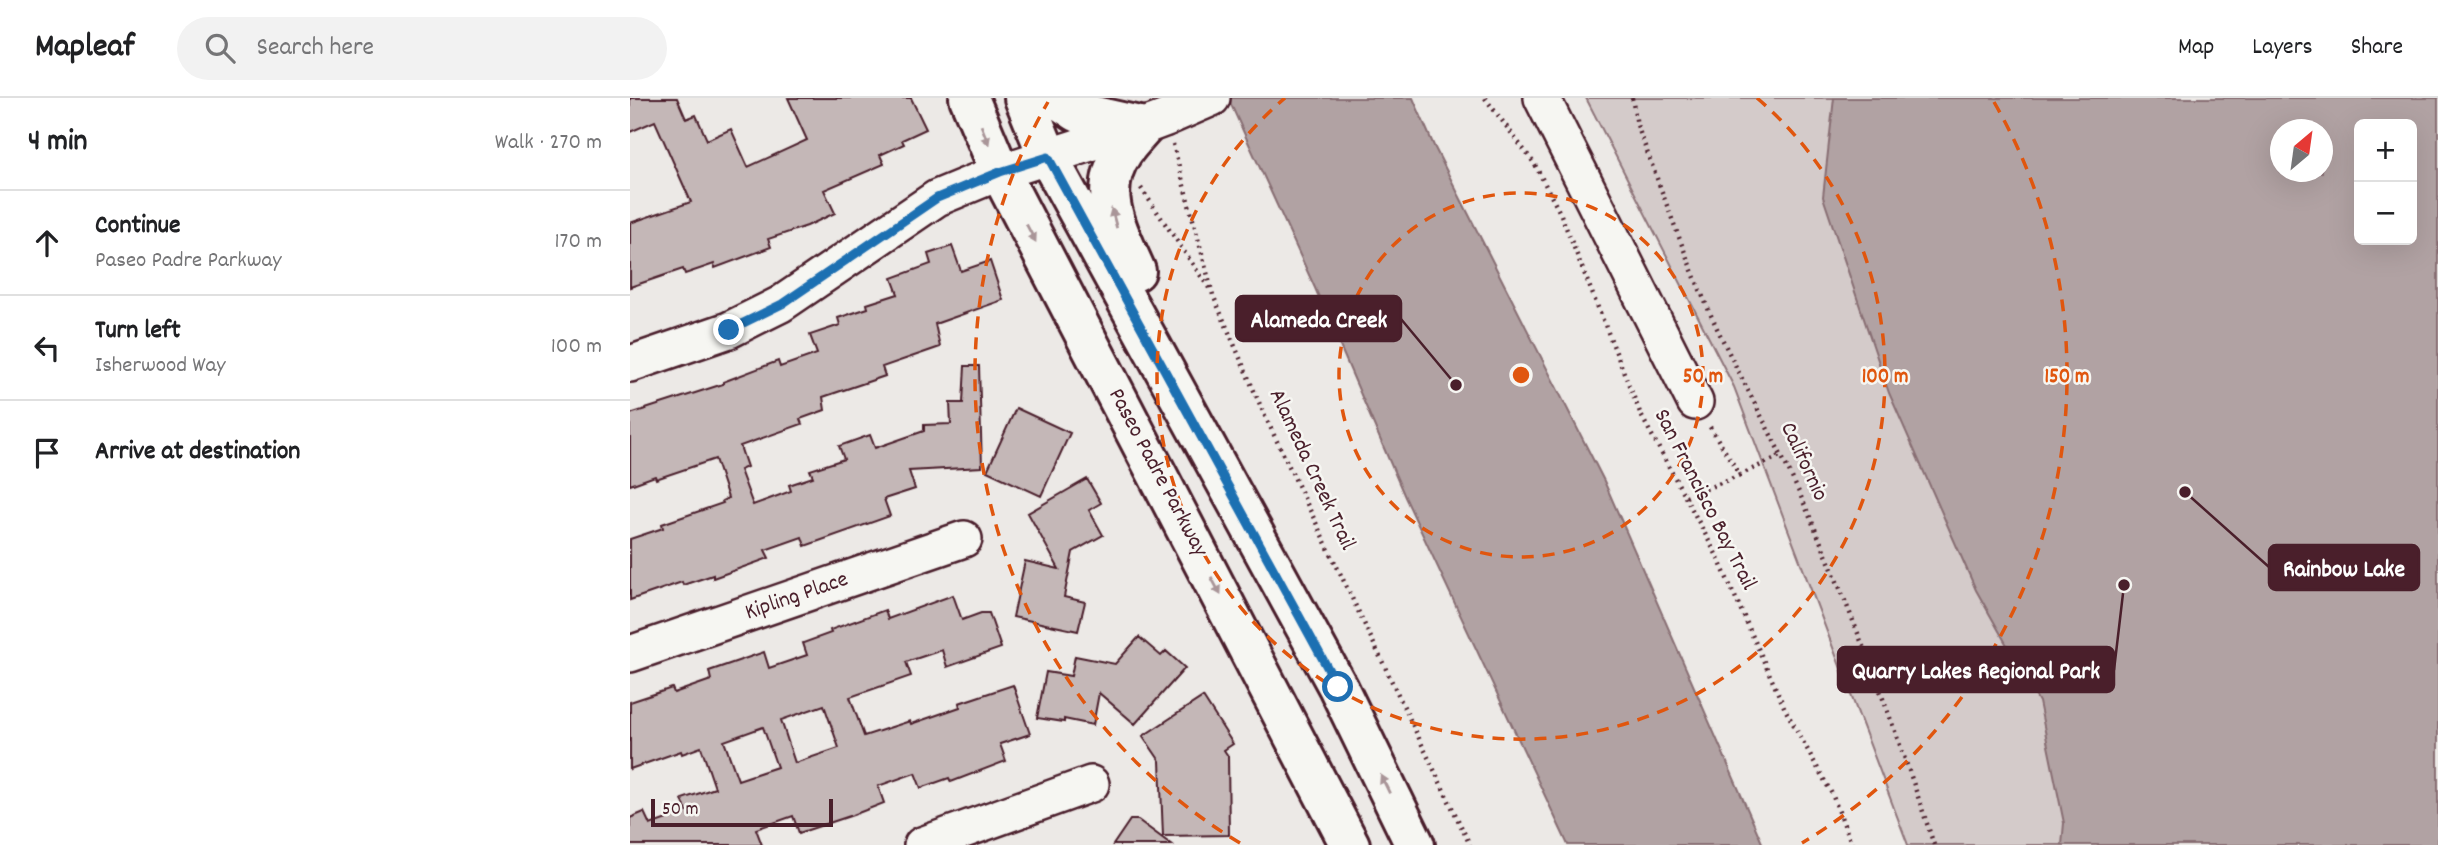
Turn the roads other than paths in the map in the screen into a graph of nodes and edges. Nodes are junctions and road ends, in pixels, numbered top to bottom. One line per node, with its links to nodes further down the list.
1 (969, 98): 8 (main road, Paseo Padre Parkway, one-way to 8)
2 (1024, 98): 7 (main road)
3 (1056, 98): 6 (main road)
4 (1212, 98): 6 (street, bridge)
5 (1542, 98): 10 (street)
6 (1147, 137): 7 (street); 11 (main road, one-way to 6)
7 (1048, 157): 8 (street); 11 (main road)
8 (1000, 172): 9 (street); 16 (main road, Paseo Padre Parkway, one-way to 16)
9 (630, 364)
10 (1695, 402)
11 (1191, 418): 17 (main road, one-way to 11)
12 (964, 539): 13 (street, Kipling Place)
13 (630, 654)
14 (1091, 784): 15 (street)
15 (922, 845)
16 (1350, 845)
17 (1415, 845)

